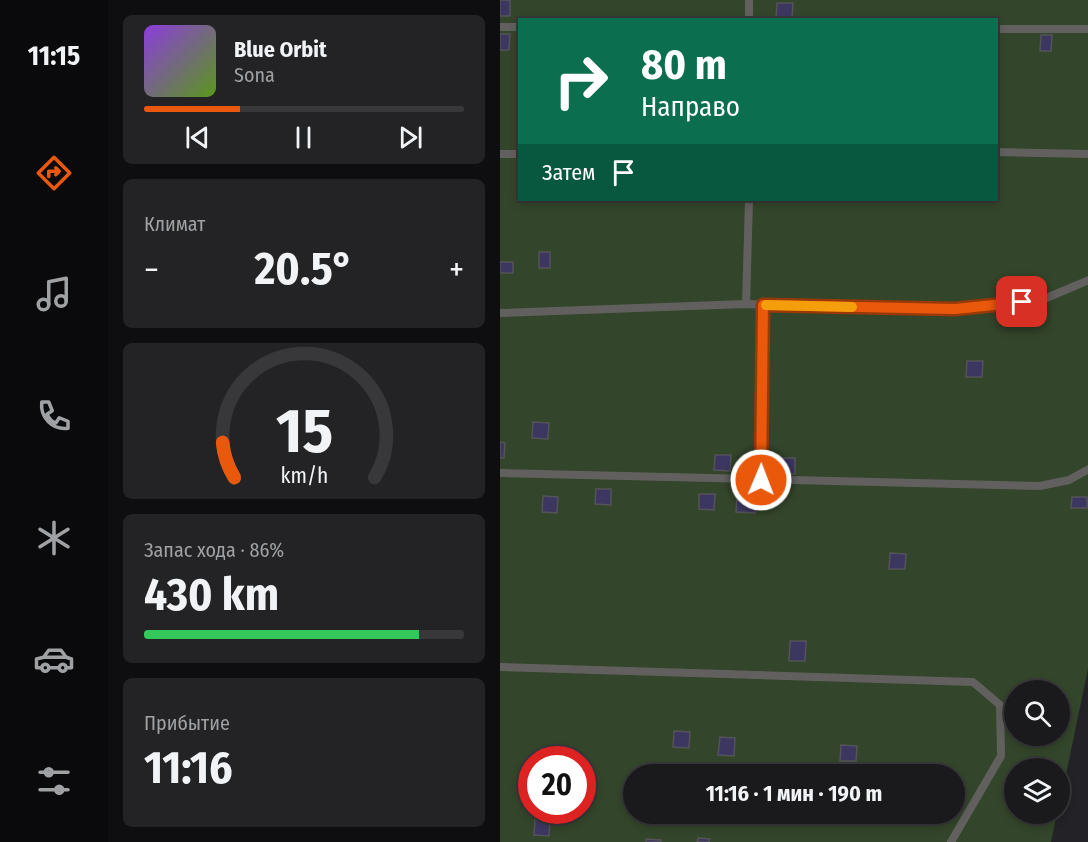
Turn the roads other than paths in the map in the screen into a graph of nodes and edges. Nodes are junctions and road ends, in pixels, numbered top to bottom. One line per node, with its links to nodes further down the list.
1 (749, 0): 2 (lane)
2 (749, 18)
3 (500, 27): 4 (lane)
4 (518, 27)
5 (998, 29): 6 (lane)
6 (1088, 29)
7 (998, 152): 10 (lane)
8 (500, 154): 9 (lane)
9 (518, 154)
10 (1088, 154)
11 (749, 201): 13 (lane)
12 (1088, 280): 14 (lane)
13 (746, 304): 14 (lane); 15 (lane)
14 (763, 305): 18 (lane)
15 (500, 313)
16 (1088, 469): 18 (lane)
17 (500, 473): 18 (lane)
18 (761, 480)
19 (500, 667): 20 (lane)
20 (951, 842)

